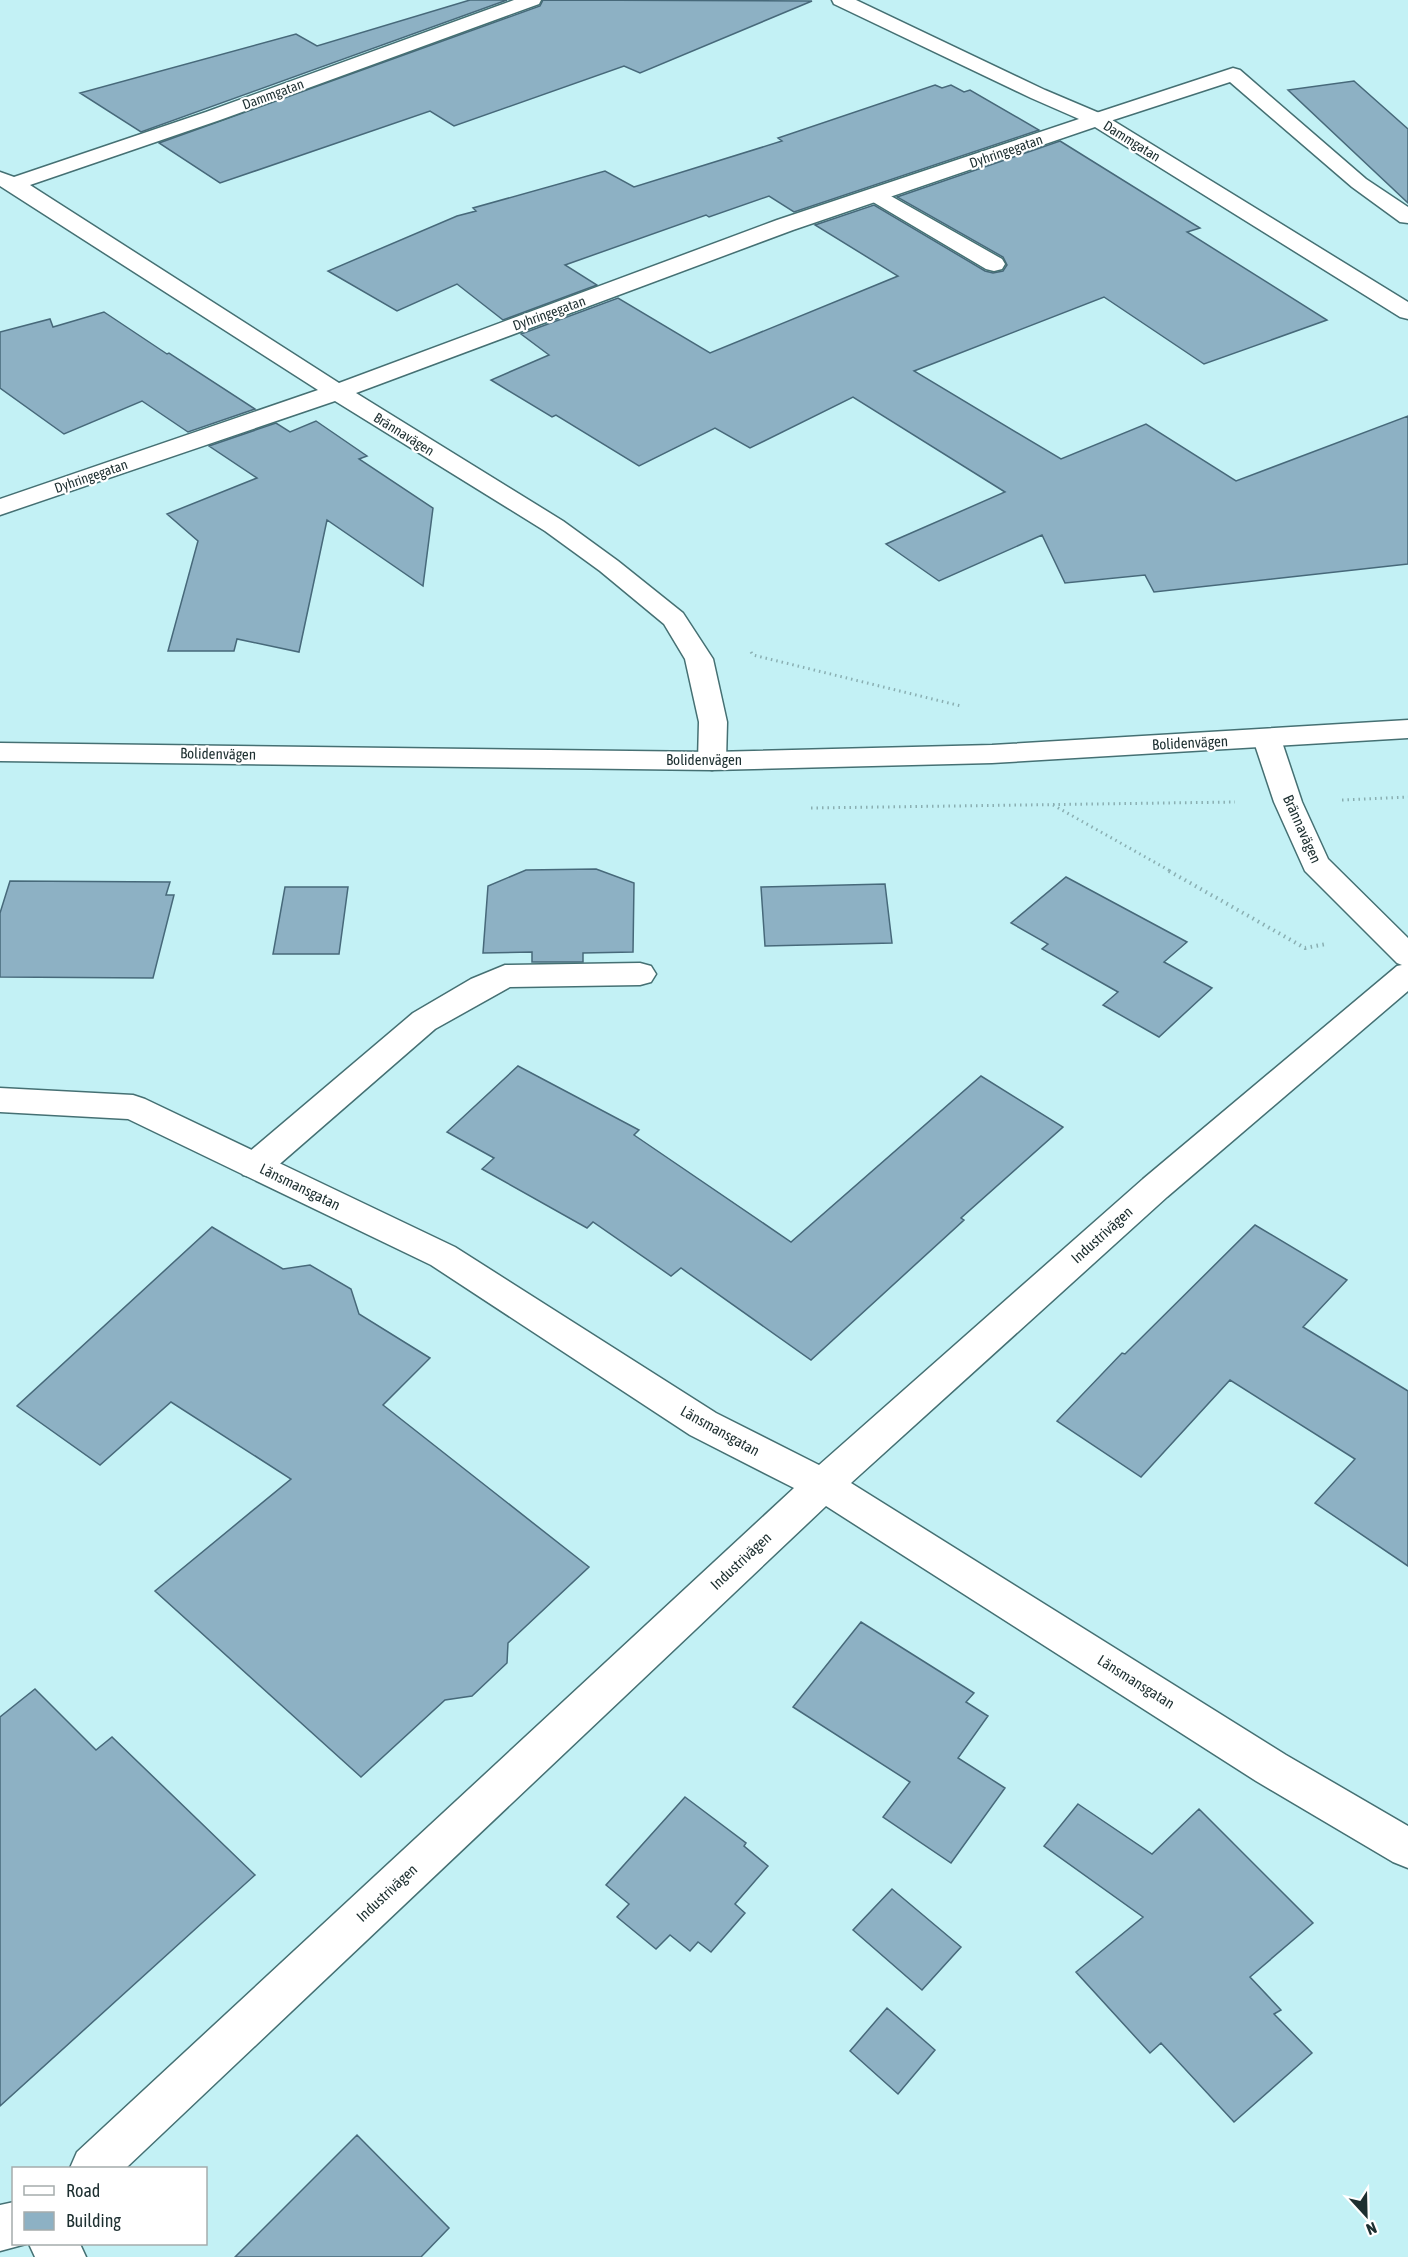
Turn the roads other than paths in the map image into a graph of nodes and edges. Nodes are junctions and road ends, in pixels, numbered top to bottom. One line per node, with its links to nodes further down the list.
1 (532, 0): 4 (street, Dammgatan)
2 (841, 0): 3 (street, Dammgatan)
3 (1097, 119): 5 (street, Dyhringegatan); 6 (street, Dyhringegatan); 8 (street, Dammgatan)
4 (6, 181): 9 (street, Brännavägen)
5 (875, 195): 7 (street); 9 (street, Dyhringegatan)
6 (1408, 217)
7 (994, 264)
8 (1406, 309)
9 (337, 392): 10 (street, Dyhringegatan); 14 (street, Brännavägen)
10 (0, 507)
11 (1408, 729): 12 (street, Bolidenvägen)
12 (1267, 739): 14 (street, Bolidenvägen); 15 (street, Brännavägen)
13 (0, 752): 14 (street, Bolidenvägen)
14 (712, 761)
15 (1408, 956)
16 (640, 974): 19 (street)
17 (1408, 974): 20 (street, Industrivägen)
18 (0, 1100): 19 (street, Länsmansgatan)
19 (255, 1166): 20 (street, Länsmansgatan)
20 (823, 1485): 21 (street, Länsmansgatan); 22 (street, Industrivägen)
21 (1408, 1848)
22 (95, 2167)
23 (53, 2245): 24 (street)
24 (62, 2257)

